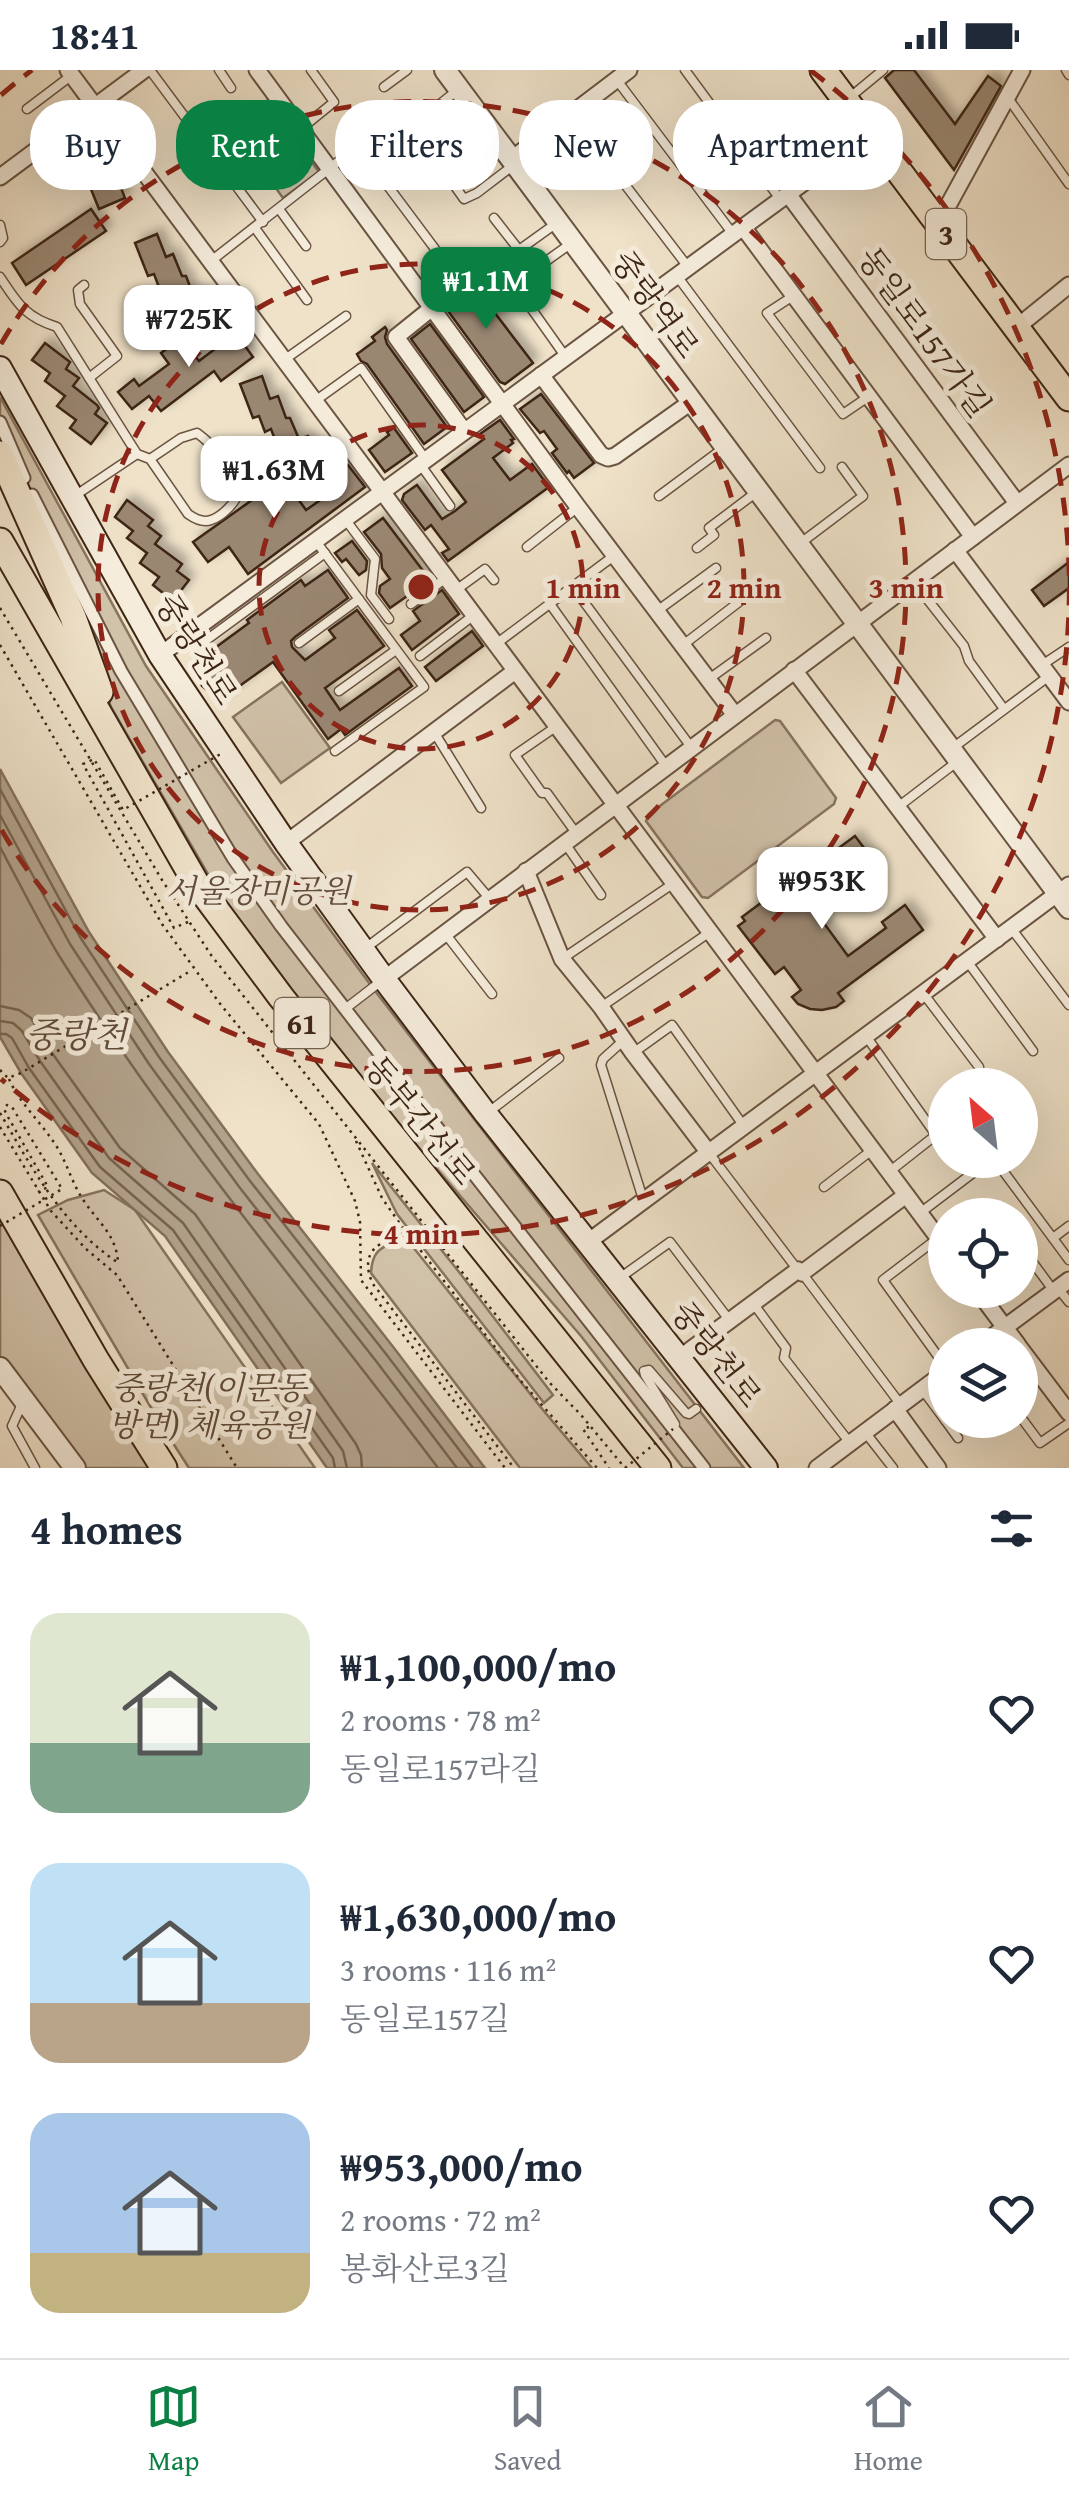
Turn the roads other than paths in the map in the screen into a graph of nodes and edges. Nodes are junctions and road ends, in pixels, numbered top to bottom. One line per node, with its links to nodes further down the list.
1 (147, 70): 17 (street); 41 (lane)
2 (218, 70): 13 (lane)
3 (258, 70): 18 (street)
4 (311, 70): 23 (lane)
5 (408, 70): 14 (lane)
6 (685, 70): 35 (lane)
7 (822, 70): 20 (main road, 3)
8 (883, 70): 21 (lane)
9 (1022, 70): 15 (street)
10 (70, 73): 16 (street); 22 (lane)
11 (622, 73): 19 (street); 42 (lane)
12 (450, 75): 27 (street, 중랑역로); 27 (lane, 중랑역로)
13 (232, 88)
14 (384, 88)
15 (1008, 98): 31 (lane); 39 (street)
16 (90, 100)
17 (104, 100)
18 (279, 100)
19 (588, 100)
20 (845, 100)
21 (847, 100)
22 (27, 110)
23 (315, 117)
24 (315, 149): 28 (street)
25 (30, 155): 29 (street)
26 (519, 157): 27 (street)
27 (514, 161): 38 (street, 중랑역로)
28 (330, 169): 36 (lane); 51 (street); 51 (lane)
29 (0, 177)
30 (903, 178): 39 (main road, 3)
31 (1069, 184)
32 (156, 189): 46 (street)
33 (624, 190): 47 (lane)
34 (794, 190): 35 (street)
35 (784, 197): 42 (street); 83 (street, 동일로157가길)
36 (278, 209): 41 (lane); 45 (lane)
37 (494, 218): 38 (lane)
38 (558, 222): 44 (street, 중랑역로)
39 (938, 224): 57 (main road, 3)
40 (0, 225): 43 (lane)
41 (259, 225): 46 (lane); 53 (lane)
42 (738, 231): 47 (street); 52 (street)
43 (0, 242)
44 (572, 242): 55 (street, 중랑역로); 58 (lane, 중랑역로)
45 (306, 246)
46 (210, 262): 59 (street)
47 (682, 271): 55 (street); 78 (lane)
48 (0, 277): 62 (lane)
49 (84, 284): 62 (lane)
50 (1069, 285): 57 (street)
51 (421, 292): 54 (street)
52 (793, 296): 63 (street); 63 (lane)
53 (307, 300)
54 (432, 308): 66 (street); 70 (street)
55 (626, 313): 58 (street); 67 (street, 중랑역로)
56 (346, 316): 59 (lane)
57 (1016, 328): 64 (main road, 3)
58 (566, 357): 61 (street)
59 (284, 360): 65 (street)
60 (0, 368): 68 (main road, 중랑천로)
61 (541, 375): 66 (street); 67 (street, 중랑역로)
62 (89, 378): 73 (lane)
63 (868, 397): 87 (street)
64 (1069, 398)
65 (315, 402): 75 (lane); 79 (street)
66 (504, 402): 70 (street); 85 (street)
67 (691, 402): 71 (street, 중랑역로)
68 (26, 414): 69 (lane); 82 (main road, 중랑천로)
69 (1, 425): 154 (street)
70 (464, 431): 75 (street)
71 (725, 447): 80 (street, 중랑역로); 81 (lane)
72 (0, 454): 129 (main road)
73 (137, 454): 74 (lane); 82 (lane)
74 (150, 458): 74 (lane)
75 (423, 462): 79 (street); 84 (lane)
76 (1069, 465): 83 (street)
77 (842, 466): 89 (lane)
78 (820, 468)
79 (382, 491): 86 (street); 98 (street)
80 (758, 491): 89 (street, 중랑역로); 92 (lane)
81 (659, 496)
82 (72, 498): 115 (main road, 중랑천로)
83 (1018, 503): 87 (street)
84 (450, 506)
85 (578, 507): 91 (lane); 94 (street)
86 (345, 519): 90 (street); 106 (lane)
87 (972, 537): 93 (street)
88 (0, 541): 129 (main road, 동부간선로 / 61)
89 (798, 545): 107 (street, 중랑역로)
90 (320, 546): 100 (lane); 109 (lane); 115 (street)
91 (527, 547)
92 (697, 548)
93 (955, 550): 97 (street); 119 (street)
94 (615, 555): 99 (lane); 104 (street)
95 (716, 568): 104 (lane)
96 (494, 580): 98 (lane)
97 (913, 581): 107 (street); 123 (lane)
98 (451, 584): 102 (lane); 105 (street)
99 (573, 586): 103 (lane); 127 (lane)
100 (359, 600): 110 (lane); 114 (lane)
101 (739, 602): 112 (lane)
102 (411, 604)
103 (550, 604): 111 (lane); 131 (lane)
104 (658, 612): 112 (street)
105 (474, 615): 111 (street); 116 (lane)
106 (389, 619)
107 (856, 624): 118 (street); 130 (street, 중랑역로)
108 (766, 638): 120 (lane)
109 (206, 641)
110 (300, 643)
111 (496, 644): 117 (street)
112 (683, 645): 120 (street)
113 (1069, 648): 119 (lane)
114 (396, 650): 121 (lane); 128 (lane)
115 (160, 655): 136 (main road, 중랑천로)
116 (420, 656)
117 (516, 670): 125 (street); 126 (street)
118 (794, 670): 124 (street); 133 (street)
119 (1046, 670): 122 (street); 123 (lane)
120 (708, 679): 124 (street)
121 (339, 691)
122 (1069, 702)
123 (1004, 709): 130 (lane)
124 (735, 715): 127 (street)
125 (556, 726): 132 (street); 135 (lane)
126 (434, 732): 134 (lane); 136 (street)
127 (692, 747): 131 (street)
128 (335, 751)
129 (122, 753): 207 (main road, 동부간선로 / 61)
130 (955, 755): 133 (lane); 139 (street, 중랑역로)
131 (666, 766): 132 (street)
132 (615, 804): 135 (street); 138 (street)
133 (898, 807): 145 (street)
134 (481, 808)
135 (570, 838): 137 (street); 140 (lane)
136 (286, 843): 146 (main road, 중랑천로)
137 (526, 871): 141 (street); 147 (street)
138 (674, 883): 144 (street); 147 (lane)
139 (1065, 895): 142 (street)
140 (601, 896)
141 (490, 898): 143 (street); 146 (lane)
142 (1011, 928): 145 (street); 152 (lane)
143 (444, 932): 149 (street); 151 (lane)
144 (710, 932): 153 (lane); 160 (street)
145 (997, 939): 148 (street)
146 (363, 949): 149 (main road, 중랑천로)
147 (562, 959): 153 (street)
148 (966, 961): 150 (street); 157 (lane)
149 (384, 979): 154 (lane); 161 (main road, 중랑천로)
150 (923, 993): 155 (street); 159 (lane)
151 (492, 994)
152 (1069, 1005)
153 (601, 1007): 156 (street)
154 (345, 1009): 200 (street)
155 (866, 1036): 160 (street); 165 (lane)
156 (628, 1046): 162 (lane); 164 (street); 171 (lane)
157 (1032, 1051)
158 (560, 1058): 161 (lane)
159 (979, 1067)
160 (816, 1074): 162 (street); 163 (street)
161 (486, 1114): 176 (main road, 중랑천로)
162 (744, 1127): 164 (street)
163 (872, 1150): 165 (street); 168 (lane)
164 (709, 1153): 171 (street); 180 (lane)
165 (888, 1172): 170 (street)
166 (968, 1178): 172 (lane)
167 (1006, 1178): 175 (lane)
168 (824, 1186)
169 (0, 1193): 206 (main road)
170 (906, 1195): 172 (street); 180 (street)
171 (644, 1201): 176 (street)
172 (920, 1213): 173 (street)
173 (928, 1224)
174 (1069, 1226): 175 (lane)
175 (1053, 1238): 178 (lane)
176 (588, 1242): 181 (main road, 중랑천로)
177 (928, 1252): 188 (lane)
178 (1069, 1260)
179 (1038, 1264): 182 (lane)
180 (800, 1272): 184 (street); 196 (lane)
181 (618, 1280): 186 (lane, 중랑천로); 189 (main road, 중랑천로)
182 (1060, 1286): 183 (lane); 187 (street)
183 (1069, 1302)
184 (753, 1303): 186 (street); 203 (lane)
185 (990, 1308): 187 (street)
186 (730, 1320): 189 (street)
187 (1005, 1328)
188 (928, 1345)
189 (678, 1360): 209 (main road, 중랑천로)
190 (0, 1368): 195 (street)
191 (1038, 1372): 198 (street)
192 (928, 1384): 193 (street)
193 (922, 1389): 194 (lane); 196 (street)
194 (928, 1397)
195 (24, 1400): 204 (lane); 205 (street)
196 (898, 1407): 201 (street); 212 (street)
197 (696, 1408): 200 (lane)
198 (1069, 1414)
199 (1069, 1423): 202 (lane)
200 (673, 1429): 208 (street)
201 (865, 1432): 203 (street); 211 (lane)
202 (1036, 1438)
203 (850, 1443): 210 (street)
204 (35, 1468)
205 (75, 1468)
206 (164, 1468)
207 (658, 1468)
208 (704, 1468)
209 (766, 1468)
210 (816, 1468)
211 (893, 1468)
212 (938, 1468)

